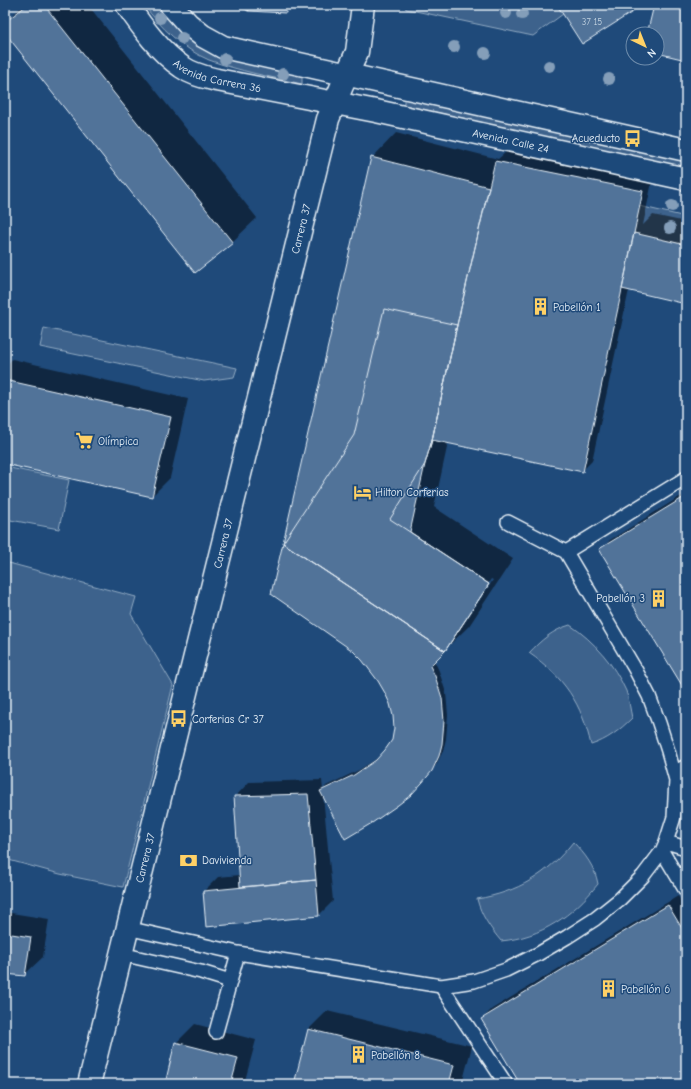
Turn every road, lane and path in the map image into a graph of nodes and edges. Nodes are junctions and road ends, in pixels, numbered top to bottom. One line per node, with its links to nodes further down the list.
1 (127, 5): 5 (main road, Avenida Carrera 36)
2 (172, 5): 4 (main road)
3 (363, 5): 4 (main road, Carrera 37)
4 (347, 74): 5 (main road, Carrera 37); 6 (main road)
5 (335, 104): 7 (main road, Avenida Calle 24); 16 (main road, Carrera 37)
6 (686, 150)
7 (686, 178)
8 (686, 478): 10 (lane)
9 (508, 522): 10 (lane)
10 (566, 552): 12 (lane)
11 (686, 766): 12 (lane)
12 (679, 778): 13 (lane)
13 (664, 847): 14 (lane); 15 (lane); 20 (lane)
14 (686, 848)
15 (686, 891)
16 (127, 928): 17 (lane); 18 (main road, Carrera 37)
17 (238, 953): 19 (lane); 20 (lane)
18 (121, 954): 19 (lane); 22 (main road, Carrera 37)
19 (230, 981): 21 (lane)
20 (441, 986): 23 (lane)
21 (216, 1032)
22 (89, 1084)
23 (506, 1084)

